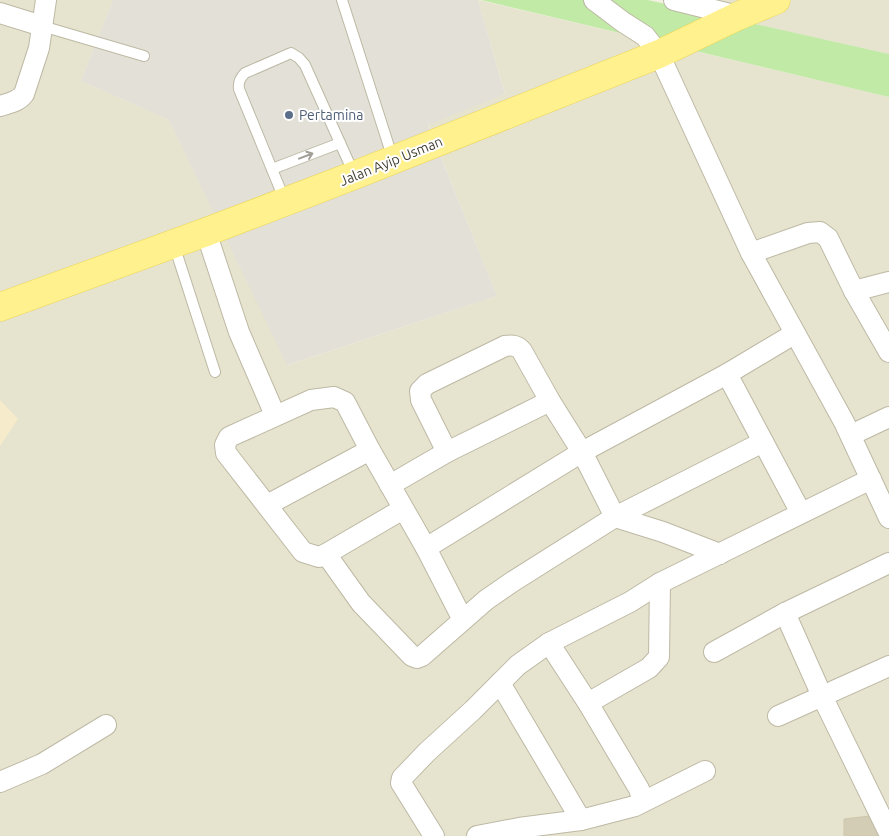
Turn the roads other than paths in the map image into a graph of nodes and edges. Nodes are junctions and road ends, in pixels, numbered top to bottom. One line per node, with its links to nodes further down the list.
1 (46, 0): 7 (street)
2 (342, 0): 12 (lane)
3 (594, 0): 8 (street)
4 (674, 0): 5 (street)
5 (757, 6): 8 (main road, Jalan Ayip Usman)
6 (0, 13): 7 (street)
7 (42, 26): 9 (lane); 10 (street)
8 (660, 54): 12 (main road, Jalan Ayip Usman); 18 (street)
9 (144, 56)
10 (0, 106)
11 (340, 143): 13 (lane, one-way to 11); 13 (lane); 14 (lane)
12 (393, 160): 14 (main road, Jalan Ayip Usman)
13 (272, 169): 15 (lane)
14 (355, 175): 15 (main road, Jalan Ayip Usman)
15 (285, 202): 16 (main road, Jalan Ayip Usman)
16 (206, 232): 17 (main road, Jalan Ayip Usman); 27 (street)
17 (174, 244): 21 (main road, Jalan Ayip Usman); 24 (lane)
18 (751, 253): 20 (street); 22 (street)
19 (889, 282): 20 (street)
20 (854, 291): 23 (street)
21 (0, 307)
22 (794, 334): 25 (street); 29 (street)
23 (889, 352)
24 (215, 372)
25 (727, 374): 30 (street); 33 (street)
26 (550, 401): 32 (street); 32 (street); 33 (street)
27 (275, 415): 31 (street); 36 (street)
28 (889, 417): 29 (street)
29 (851, 435): 34 (street)
30 (763, 442): 39 (street); 40 (street)
31 (370, 450): 35 (street); 36 (street)
32 (447, 452): 35 (street)
33 (582, 452): 40 (street); 41 (street)
34 (871, 479): 38 (street); 39 (street)
35 (390, 485): 37 (street)
36 (267, 505): 42 (street)
37 (403, 509): 41 (street); 42 (street)
38 (888, 511)
39 (802, 513): 43 (street)
40 (615, 517): 43 (street); 47 (street)
41 (426, 548): 47 (street)
42 (326, 554): 47 (street)
43 (720, 554): 45 (street)
44 (889, 562): 46 (street)
45 (660, 583): 48 (street); 53 (street)
46 (785, 613): 49 (street); 52 (street)
47 (464, 620)
48 (548, 643): 51 (street); 53 (street)
49 (714, 652)
50 (889, 666): 52 (street)
51 (500, 683): 59 (street); 61 (street)
52 (822, 696): 54 (street); 60 (street)
53 (588, 703): 58 (street)
54 (778, 716)
55 (106, 725): 57 (street)
56 (705, 771): 58 (street)
57 (0, 782)
58 (643, 801): 59 (street)
59 (581, 820): 62 (street)
60 (889, 833)
61 (434, 836)
62 (477, 836)

